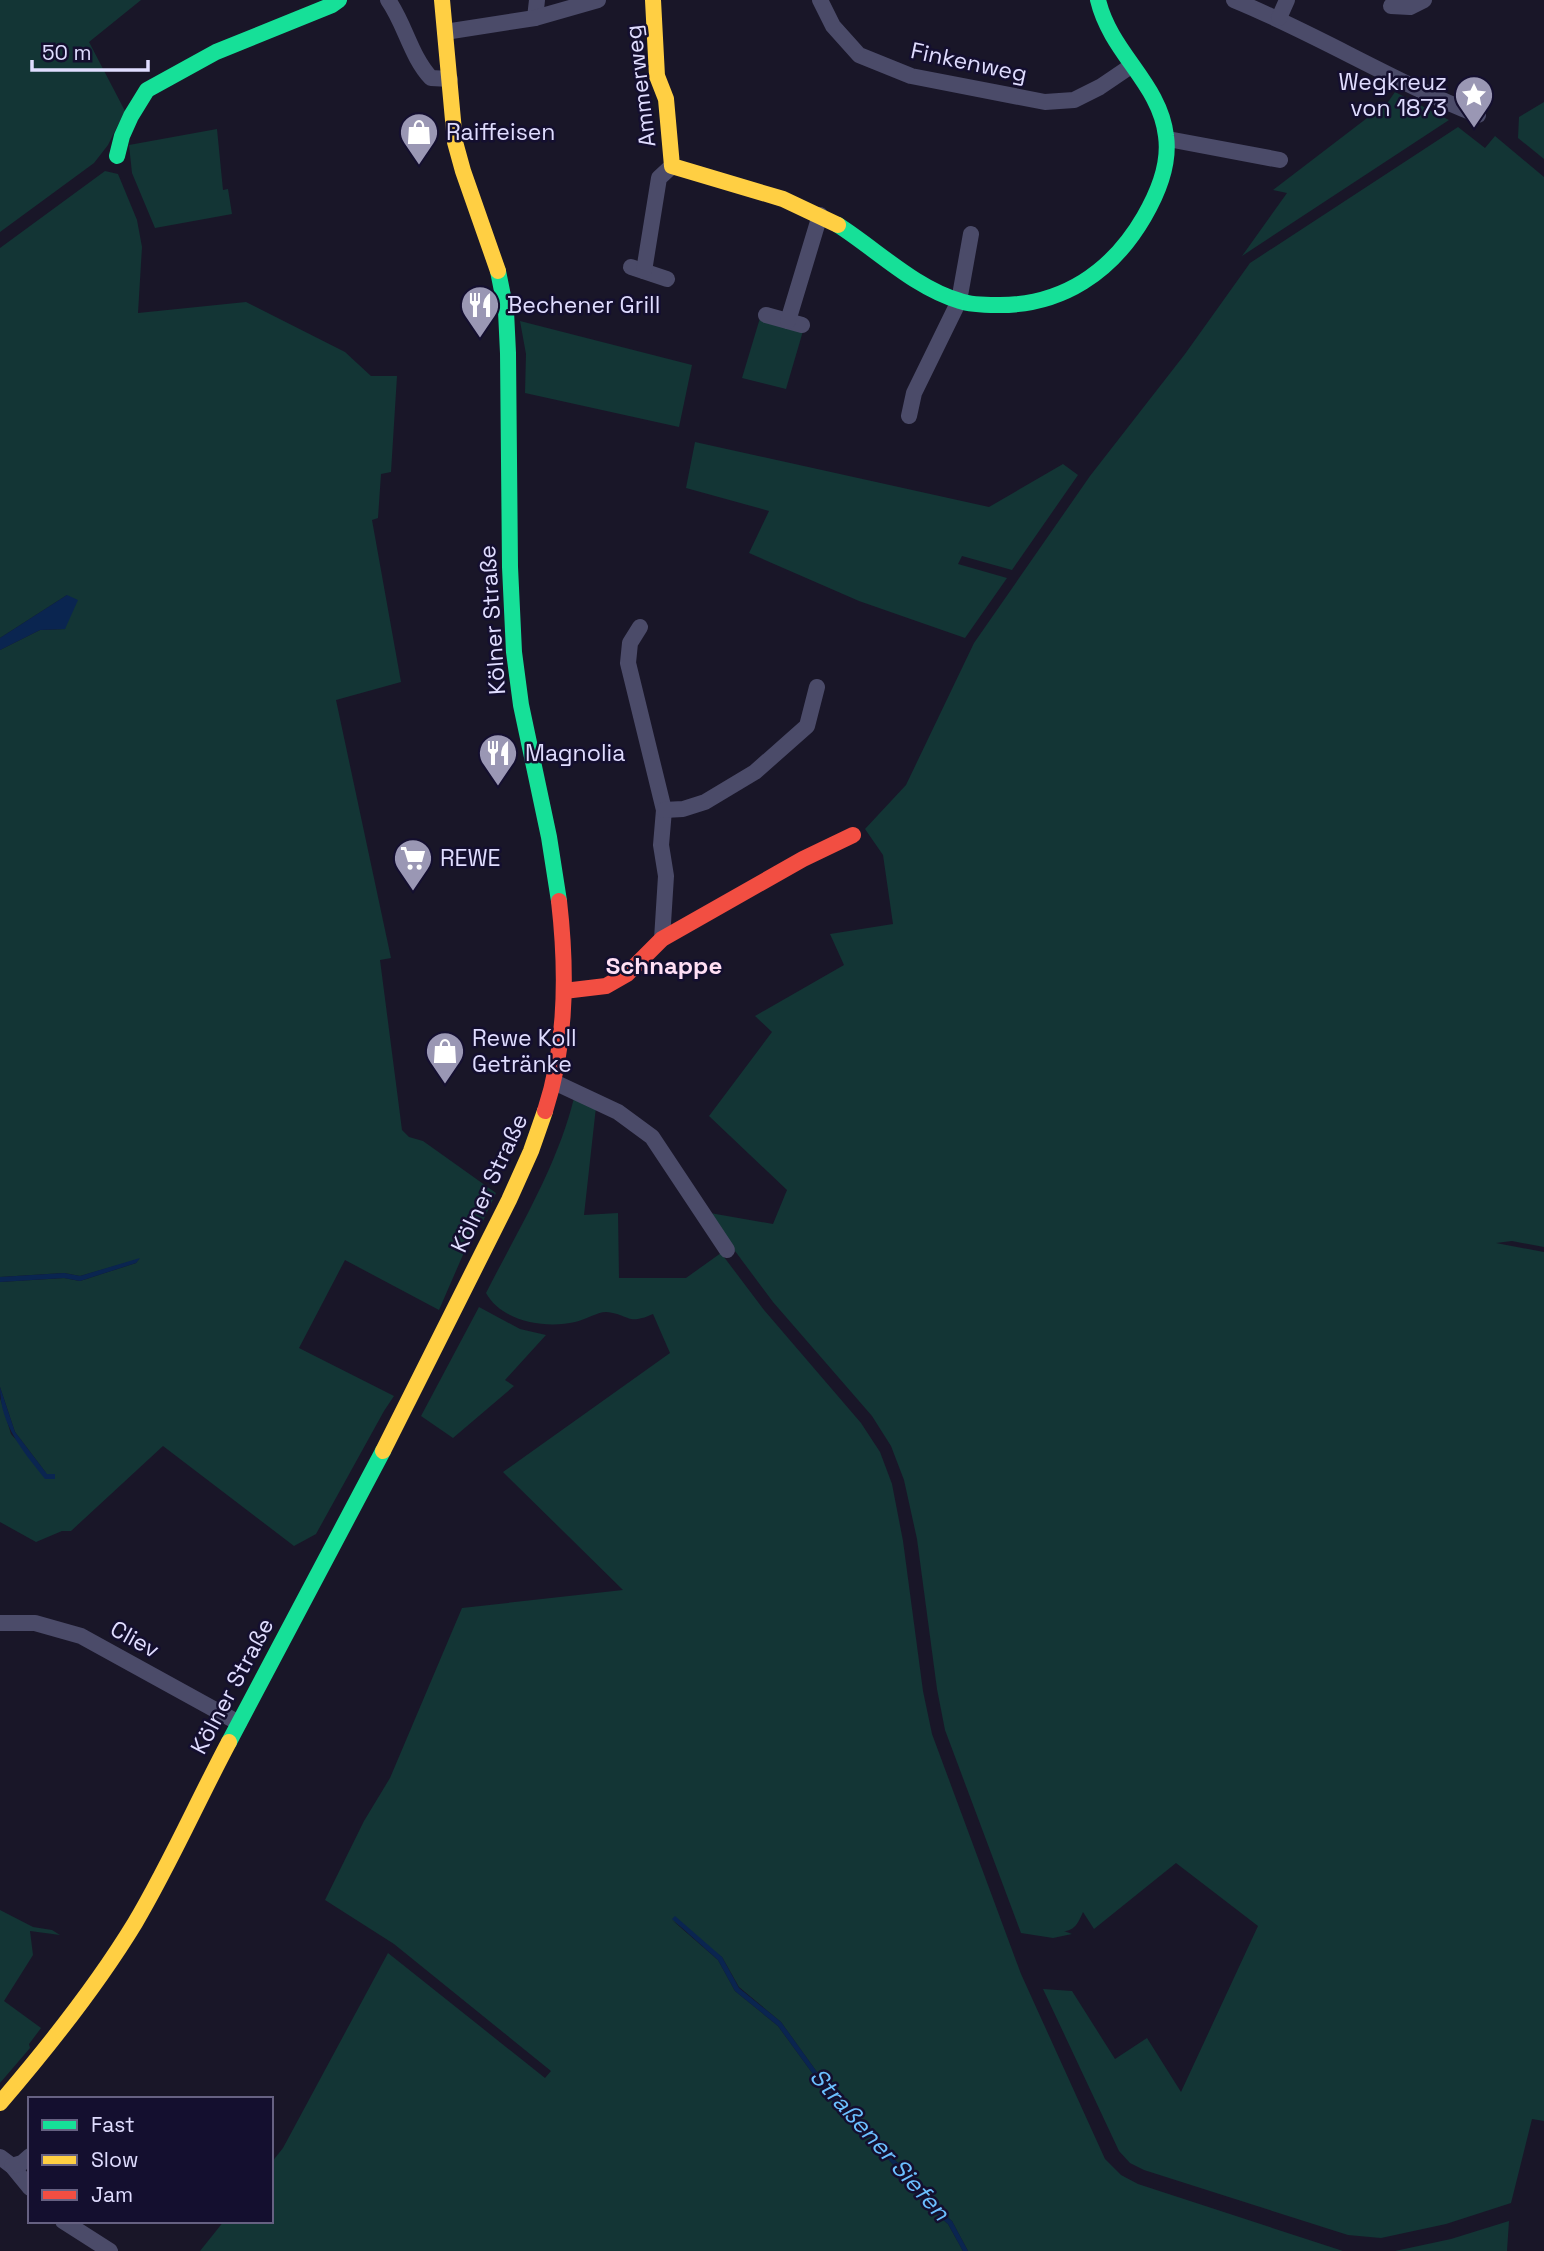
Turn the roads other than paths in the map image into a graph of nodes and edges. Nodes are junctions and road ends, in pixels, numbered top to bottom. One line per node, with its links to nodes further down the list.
1 (340, 0): 20 (main road)
2 (388, 0): 17 (street)
3 (443, 0): 15 (main road, Kölner Straße)
4 (537, 0): 13 (street)
5 (598, 0): 13 (street)
6 (653, 0): 22 (main road, Ammerweg)
7 (820, 0): 16 (street, Finkenweg)
8 (1098, 0): 16 (main road, Ammerweg)
9 (1234, 0): 14 (street)
10 (1287, 0): 14 (street)
11 (1424, 0): 12 (street)
12 (1391, 6)
13 (535, 18): 15 (street)
14 (1279, 18): 18 (street)
15 (445, 32): 17 (main road, Kölner Straße)
16 (1130, 66): 19 (main road, Ammerweg)
17 (450, 79): 34 (main road, Kölner Straße)
18 (1478, 115)
19 (1168, 139): 21 (street); 26 (main road, Ammerweg)
20 (117, 156)
21 (1280, 160)
22 (672, 166): 23 (main road, Ammerweg); 25 (street, Ammerweg)
23 (820, 215): 26 (main road, Ammerweg); 27 (street)
24 (971, 234): 26 (street)
25 (667, 279)
26 (959, 301): 28 (street)
27 (765, 315)
28 (909, 416)
29 (640, 627): 31 (street)
30 (817, 687): 31 (street)
31 (664, 810): 33 (street)
32 (853, 835): 33 (main road)
33 (662, 939): 34 (main road)
34 (564, 991): 35 (main road, Kölner Straße)
35 (554, 1082): 36 (street); 38 (main road, Kölner Straße)
36 (727, 1250)
37 (0, 1623): 38 (street, Cliev)
38 (239, 1723): 39 (main road, Kölner Straße)
39 (0, 2104)
40 (28, 2157): 41 (street)
41 (6, 2162): 42 (street)
42 (28, 2186)
43 (66, 2223): 44 (street)
44 (110, 2251)

